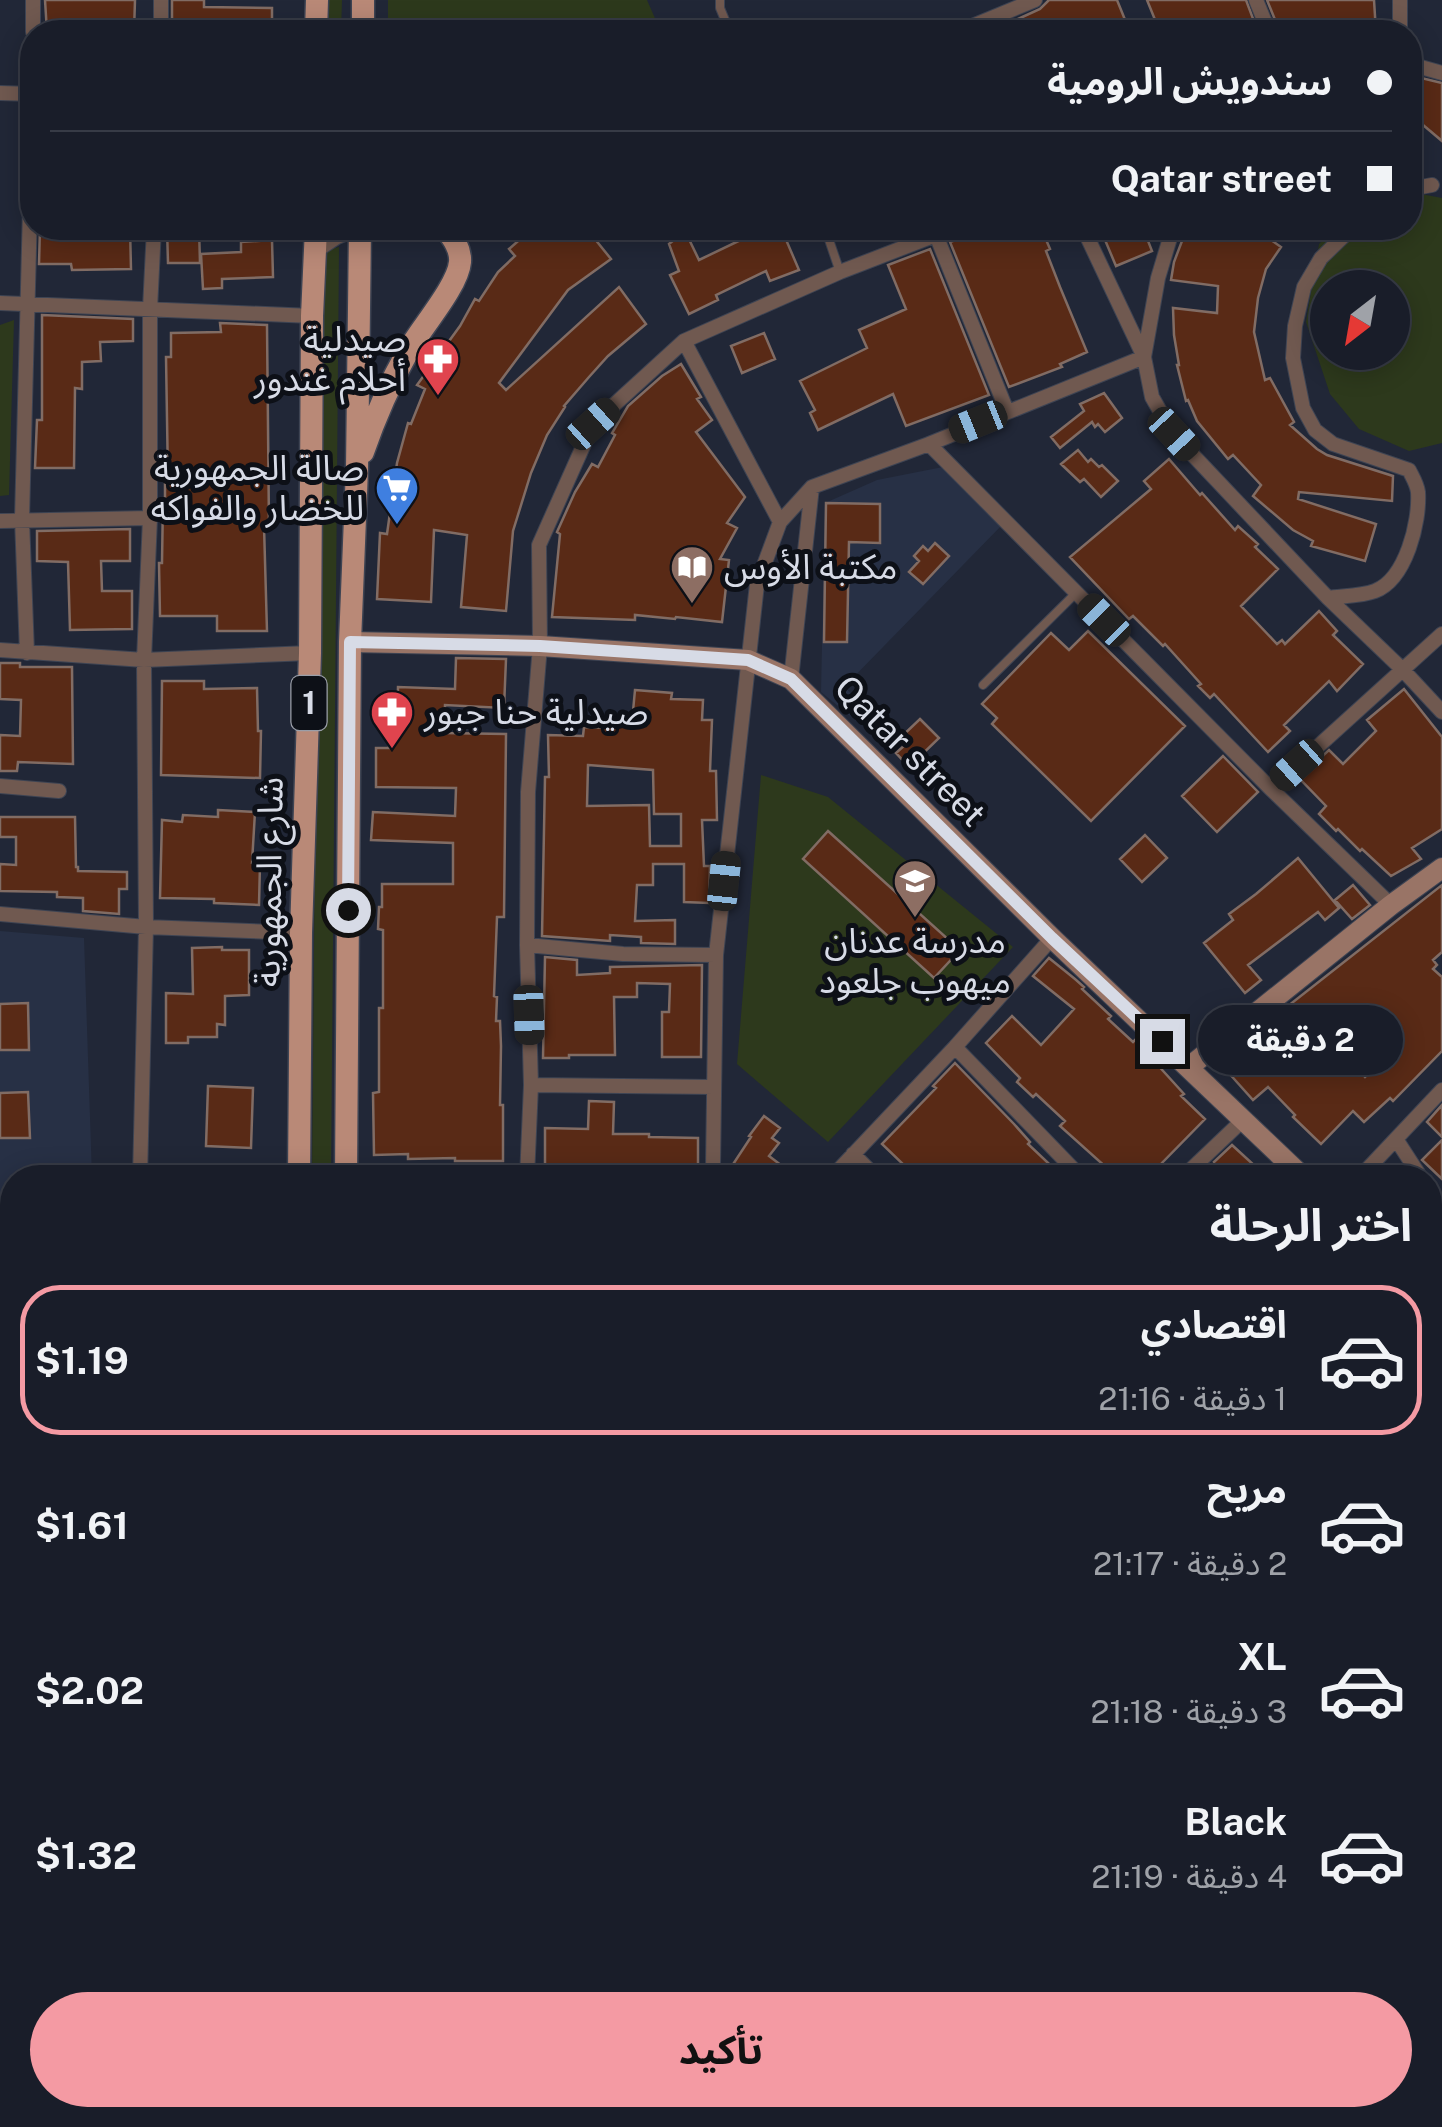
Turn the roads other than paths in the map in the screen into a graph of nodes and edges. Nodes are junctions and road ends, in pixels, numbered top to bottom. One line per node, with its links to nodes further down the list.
1 (1035, 0): 2 (street)
2 (994, 17): 3 (street); 4 (street)
3 (987, 20)
4 (995, 20)
5 (1432, 185): 6 (street)
6 (1422, 187)
7 (30, 240): 20 (street)
8 (153, 240): 21 (street)
9 (316, 240): 22 (main road, شارع الجمهورية / 1)
10 (360, 240): 27 (main road, 1)
11 (456, 240): 27 (main road)
12 (828, 240): 18 (lane)
13 (923, 240): 18 (street)
14 (938, 240): 25 (street)
15 (1089, 240): 24 (street)
16 (1170, 240): 24 (street)
17 (1340, 240): 34 (street)
18 (840, 272): 23 (street)
19 (0, 303): 20 (street)
20 (28, 305): 21 (street); 30 (street)
21 (150, 309): 22 (street); 29 (street)
22 (312, 316): 40 (main road, شارع الجمهورية / 1)
23 (684, 341): 32 (street); 37 (street)
24 (1144, 357): 25 (street); 34 (street)
25 (1007, 411): 26 (street)
26 (929, 444): 28 (street); 33 (street)
27 (357, 469): 36 (main road, 1)
28 (812, 486): 32 (street); 44 (street)
29 (150, 518): 30 (street); 41 (street)
30 (22, 519): 31 (street); 39 (street)
31 (0, 521)
32 (780, 522): 42 (street)
33 (1076, 592): 45 (lane); 48 (street)
34 (1328, 598): 43 (street)
35 (1442, 634): 43 (street)
36 (350, 642): 37 (street, Qatar street); 68 (main road, 1)
37 (540, 646): 42 (street, Qatar street); 56 (street)
38 (0, 650): 39 (street)
39 (27, 652): 41 (street)
40 (310, 654): 41 (street); 54 (main road, شارع الجمهورية / 1)
41 (144, 660): 53 (street)
42 (748, 660): 44 (street, Qatar street); 57 (street)
43 (1402, 668): 46 (street); 48 (street)
44 (791, 679): 55 (street, Qatar street)
45 (984, 685)
46 (1442, 712)
47 (0, 786): 49 (street)
48 (1271, 789): 51 (street)
49 (59, 791)
50 (1442, 868): 51 (street)
51 (1391, 905): 59 (street)
52 (0, 914): 53 (street)
53 (146, 927): 54 (street); 66 (street)
54 (301, 933): 67 (main road, شارع الجمهورية / 1)
55 (1052, 938): 58 (street); 59 (street, Qatar street)
56 (527, 945): 57 (street); 60 (street)
57 (716, 954): 61 (street)
58 (955, 1046): 65 (street); 73 (street)
59 (1189, 1067): 63 (street, Qatar street)
60 (531, 1085): 61 (street); 69 (street)
61 (714, 1087): 70 (street)
62 (1442, 1090): 64 (street)
63 (1244, 1119): 74 (street); 75 (street, Qatar street)
64 (1396, 1140): 76 (street); 77 (street)
65 (852, 1154): 71 (street); 72 (street)
66 (140, 1165)
67 (299, 1165)
68 (346, 1165)
69 (528, 1165)
70 (713, 1165)
71 (842, 1165)
72 (863, 1165)
73 (1069, 1165)
74 (1196, 1165)
75 (1291, 1165)
76 (1372, 1165)
77 (1413, 1165)

